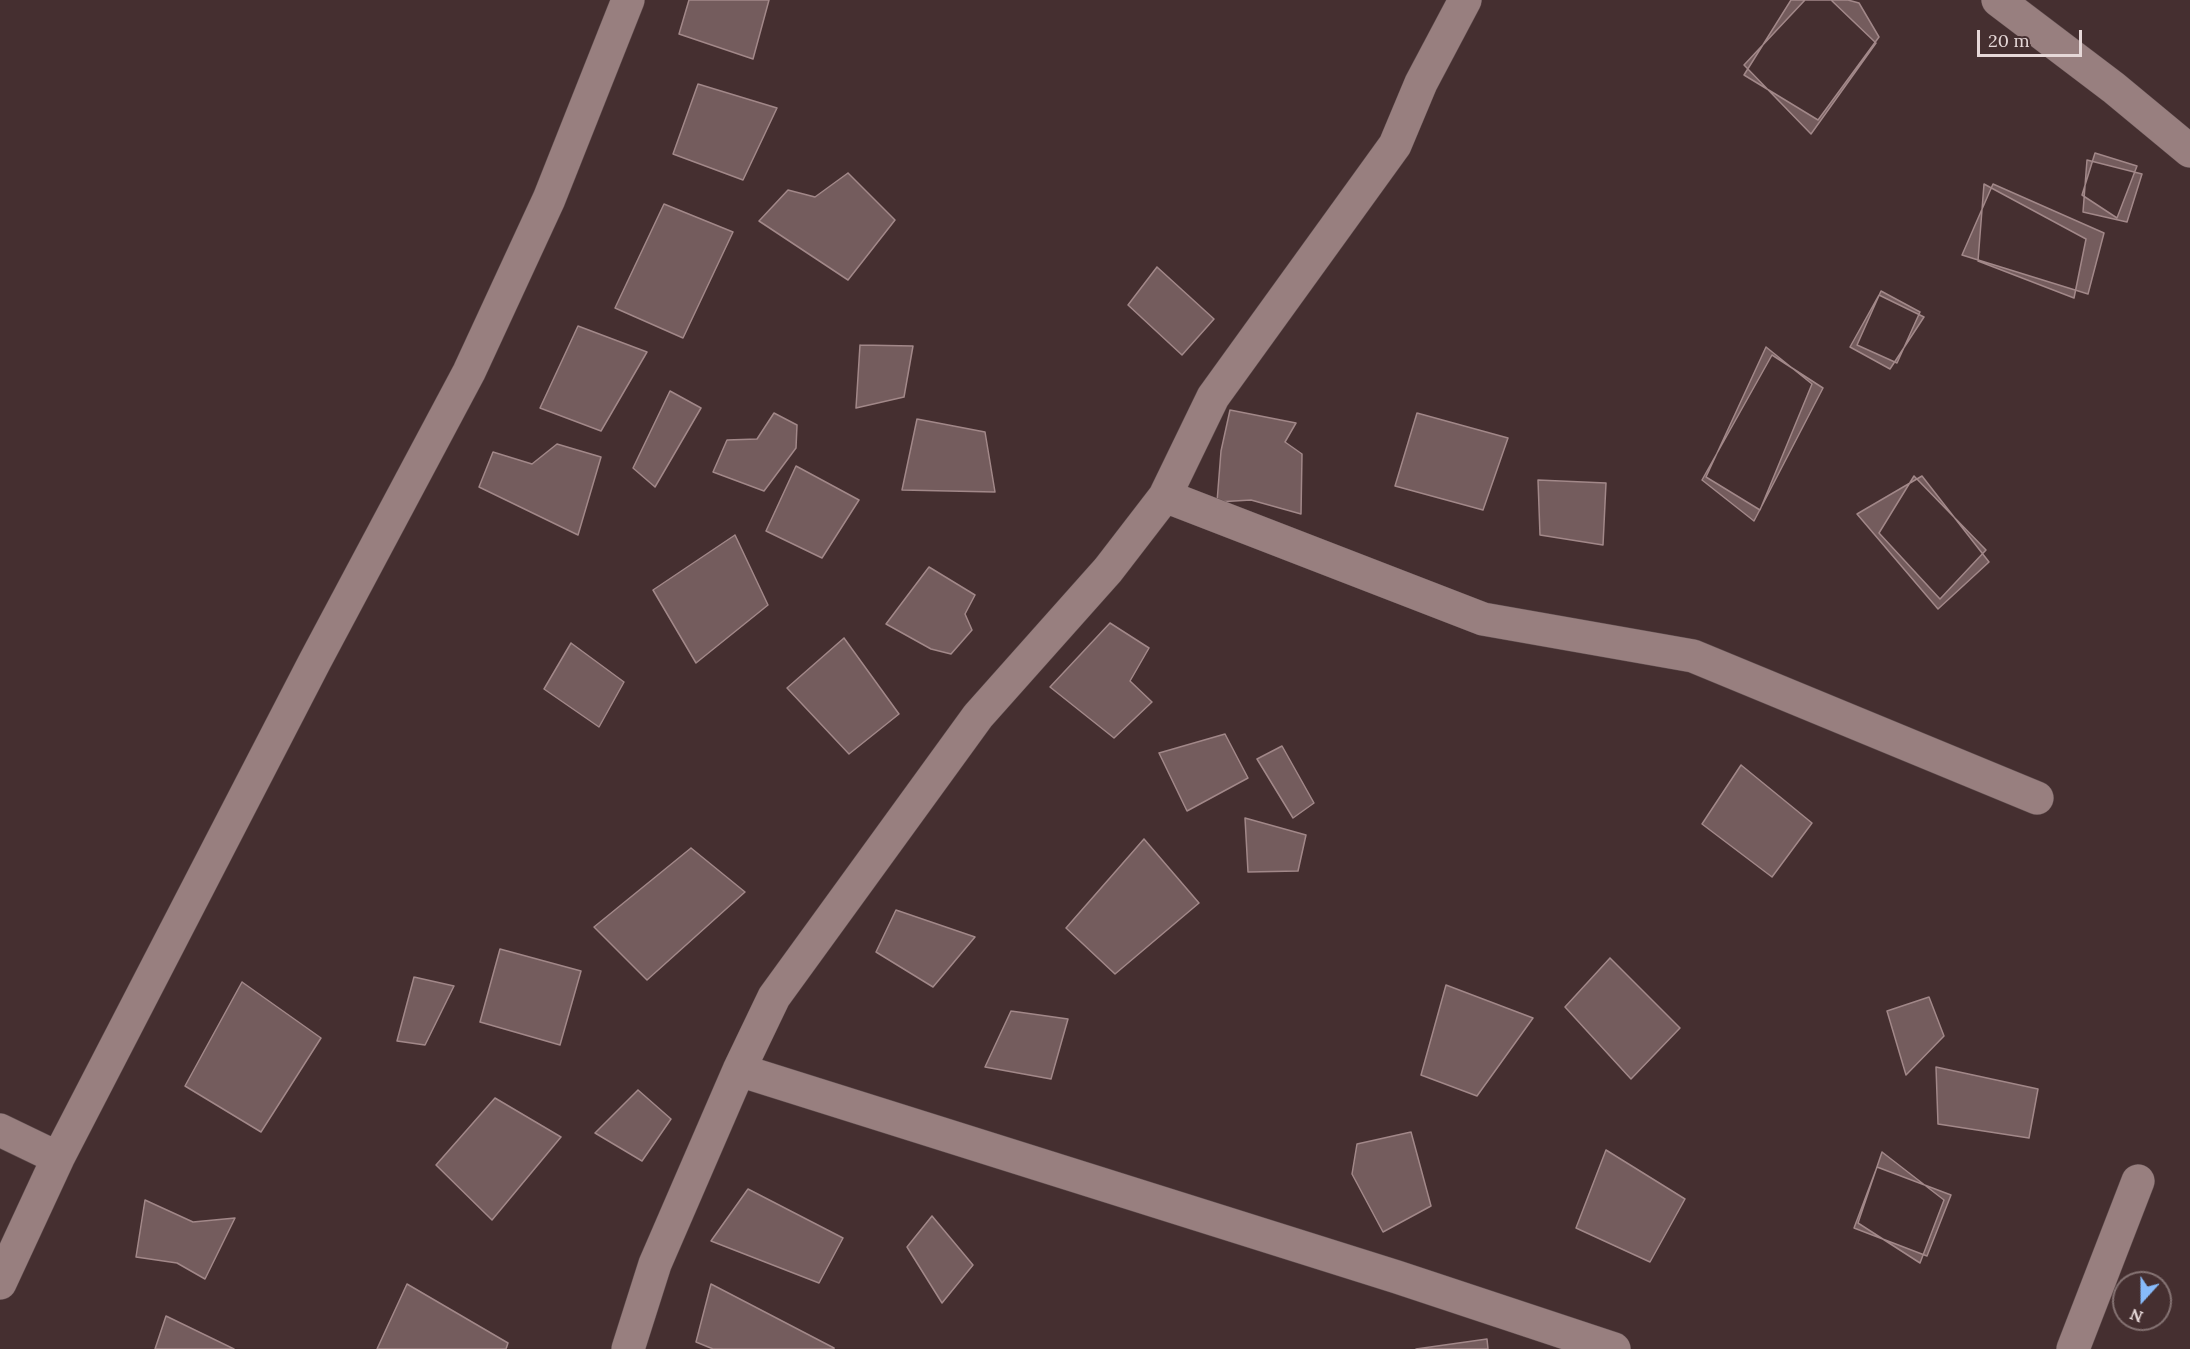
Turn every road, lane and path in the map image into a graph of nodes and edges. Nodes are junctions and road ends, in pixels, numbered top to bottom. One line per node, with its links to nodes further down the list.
1 (628, 0): 9 (street)
2 (1465, 0): 5 (street)
3 (1998, 0): 4 (street)
4 (2190, 151)
5 (1165, 496): 6 (street); 7 (street)
6 (2037, 798)
7 (739, 1070): 12 (street); 13 (street)
8 (0, 1130): 9 (street)
9 (58, 1158): 11 (street)
10 (2138, 1181): 14 (street)
11 (0, 1283)
12 (628, 1349)
13 (1614, 1349)
14 (2073, 1349)

